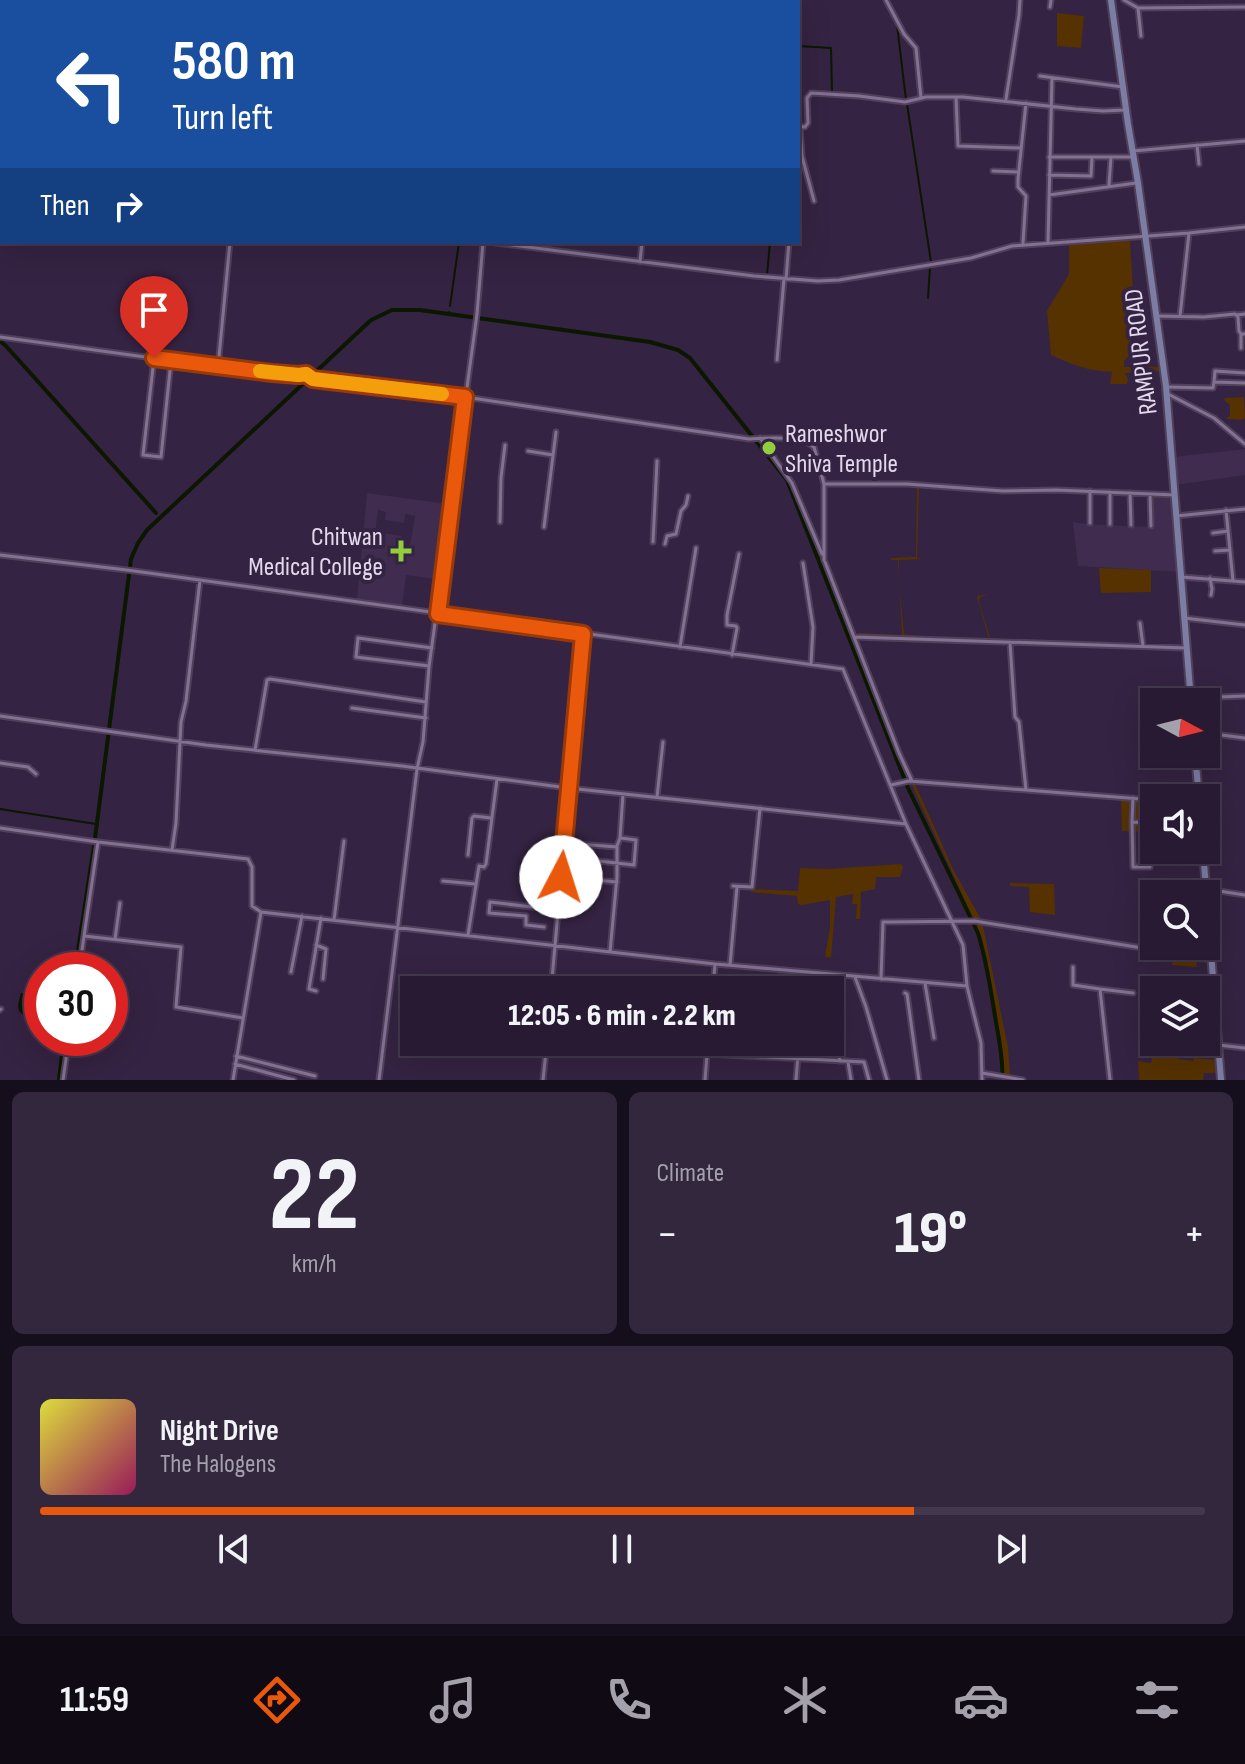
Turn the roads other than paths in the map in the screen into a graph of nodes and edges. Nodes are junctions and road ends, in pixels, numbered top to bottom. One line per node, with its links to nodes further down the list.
1 (886, 0): 14 (street)
2 (1020, 0): 15 (street)
3 (1051, 0): 6 (street)
4 (1111, 0): 12 (main road, RAMPUR ROAD)
5 (1124, 0): 8 (street)
6 (1050, 7)
7 (1245, 7): 8 (street)
8 (1138, 8): 9 (street)
9 (1141, 36)
10 (1040, 76): 11 (street)
11 (1052, 78): 12 (street); 17 (street)
12 (1123, 87): 18 (main road, RAMPUR ROAD)
13 (956, 97): 14 (street); 15 (street); 23 (street)
14 (921, 98): 19 (street)
15 (1007, 101): 16 (street)
16 (1026, 103): 17 (street); 23 (street)
17 (1050, 106): 18 (street); 25 (street)
18 (1126, 109): 24 (main road, RAMPUR ROAD)
19 (800, 126)
20 (800, 136): 35 (street)
21 (1245, 141): 22 (street)
22 (1197, 145): 24 (street); 28 (street)
23 (1020, 148): 30 (street)
24 (1133, 154): 27 (street); 32 (main road, RAMPUR ROAD)
25 (1049, 157): 26 (street); 31 (street)
26 (1092, 157): 27 (street); 31 (street)
27 (1111, 157): 33 (street)
28 (1199, 164)
29 (993, 171): 30 (street)
30 (1018, 172): 45 (street)
31 (1049, 175): 34 (street)
32 (1138, 183): 33 (street); 38 (main road, RAMPUR ROAD)
33 (1109, 187): 34 (street)
34 (1049, 195): 39 (street)
35 (814, 201)
36 (1245, 227): 37 (street)
37 (1189, 233): 38 (street); 51 (street)
38 (1146, 236): 39 (street); 50 (main road, RAMPUR ROAD)
39 (1048, 243): 45 (street)
40 (230, 244): 58 (street)
41 (485, 244): 63 (street)
42 (500, 244): 46 (street)
43 (642, 244): 46 (street)
44 (789, 244): 47 (street)
45 (1023, 245): 47 (street)
46 (640, 262): 47 (street)
47 (785, 279): 56 (street)
48 (1245, 314): 49 (street)
49 (1236, 315): 51 (street); 52 (street)
50 (1157, 316): 51 (street); 62 (main road, RAMPUR ROAD)
51 (1180, 316)
52 (1243, 334): 54 (street)
53 (0, 337): 55 (street)
54 (1241, 348)
55 (154, 358): 57 (street); 57 (street)
56 (777, 360)
57 (171, 361): 58 (street)
58 (218, 367): 63 (street)
59 (1245, 373): 60 (street)
60 (1214, 382): 61 (street); 62 (street)
61 (1245, 383)
62 (1166, 390): 66 (street); 76 (main road, RAMPUR ROAD)
63 (465, 397): 65 (street); 104 (street)
64 (556, 432): 69 (street)
65 (758, 438): 71 (street); 96 (street)
66 (1245, 444)
67 (505, 445): 81 (street)
68 (528, 451): 69 (street)
69 (553, 455): 86 (street)
70 (657, 461): 89 (street)
71 (824, 484): 72 (street); 96 (street)
72 (1090, 491): 73 (street); 82 (street)
73 (1110, 492): 74 (street); 83 (street)
74 (1130, 493): 75 (street); 84 (street)
75 (1150, 494): 76 (street); 85 (street)
76 (1175, 495): 80 (main road, RAMPUR ROAD)
77 (688, 496): 90 (street)
78 (1245, 509): 79 (street)
79 (1226, 510): 80 (street); 87 (street)
80 (1176, 516): 98 (main road, RAMPUR ROAD)
81 (500, 522)
82 (1090, 523)
83 (1110, 524)
84 (1131, 525)
85 (1151, 526)
86 (544, 527)
87 (1228, 531): 88 (street); 92 (street)
88 (1213, 533)
89 (653, 542)
90 (665, 544)
91 (696, 548): 113 (street)
92 (1230, 550): 93 (street); 101 (street)
93 (1215, 551)
94 (739, 554): 115 (street)
95 (0, 555): 100 (street)
96 (821, 561): 109 (street)
97 (803, 563): 116 (street)
98 (1182, 577): 99 (street); 105 (main road, RAMPUR ROAD)
99 (1210, 578): 101 (street); 103 (street)
100 (200, 580): 104 (street); 127 (street)
101 (1233, 581): 102 (street)
102 (1245, 582)
103 (1211, 595)
104 (438, 614): 108 (street); 112 (street)
105 (1184, 618): 107 (street); 114 (main road, RAMPUR ROAD)
106 (1140, 623): 111 (street)
107 (1245, 625)
108 (583, 634): 113 (street); 136 (street)
109 (854, 637): 110 (street); 134 (street)
110 (1010, 642): 111 (street); 137 (street)
111 (1143, 646): 114 (street)
112 (432, 648): 117 (street); 117 (street)
113 (680, 648): 115 (street)
114 (1186, 648): 118 (main road, RAMPUR ROAD)
115 (732, 655): 116 (street)
116 (811, 664): 135 (street)
117 (430, 666): 121 (street)
118 (1190, 688)
119 (1245, 696): 120 (street)
120 (1220, 698)
121 (426, 702): 124 (street); 129 (street)
122 (352, 708): 124 (street)
123 (0, 716): 127 (street)
124 (426, 718): 131 (street)
125 (1220, 735): 126 (street)
126 (1245, 738)
127 (180, 741): 129 (street); 153 (street)
128 (663, 742): 139 (street)
129 (255, 750): 131 (street)
130 (0, 763): 132 (street)
131 (417, 769): 133 (street); 171 (street)
132 (36, 774)
133 (497, 779): 136 (street); 143 (street)
134 (908, 782): 135 (street); 137 (street)
135 (891, 785): 146 (street)
136 (568, 788): 138 (street); 151 (street)
137 (1026, 790): 140 (street)
138 (623, 794): 139 (street); 148 (street)
139 (657, 797): 142 (street)
140 (1133, 798): 141 (street); 144 (street)
141 (1140, 799)
142 (760, 808): 146 (street); 182 (street)
143 (491, 818): 154 (street); 161 (street)
144 (1132, 822): 145 (street); 157 (street)
145 (1140, 822)
146 (906, 824): 170 (street)
147 (0, 828): 150 (street)
148 (620, 838): 152 (street); 156 (street)
149 (344, 841): 169 (street)
150 (95, 842): 153 (street); 174 (street)
151 (564, 843): 152 (street); 155 (street)
152 (617, 847): 156 (street)
153 (172, 850): 166 (street)
154 (468, 855)
155 (563, 857): 156 (street); 158 (street)
156 (616, 864): 160 (street)
157 (1150, 864)
158 (561, 877): 160 (street); 165 (street)
159 (443, 881): 161 (street)
160 (617, 882): 180 (street)
161 (476, 884): 173 (street)
162 (1220, 891): 163 (street)
163 (1245, 895)
164 (120, 903): 175 (street)
165 (558, 910): 172 (street); 177 (street)
166 (261, 912): 167 (street); 198 (street)
167 (302, 916): 168 (street); 184 (street)
168 (321, 918): 169 (street); 176 (street)
169 (334, 920): 171 (street)
170 (953, 920): 178 (street); 191 (street); 193 (street)
171 (398, 926): 173 (street); 219 (street)
172 (544, 927)
173 (468, 935): 177 (street)
174 (84, 936): 175 (street); 179 (street)
175 (115, 939): 198 (street)
176 (316, 945): 190 (street); 195 (street)
177 (555, 946): 180 (street); 186 (street)
178 (1140, 948)
179 (82, 952)
180 (610, 952): 181 (street)
181 (715, 964): 182 (street); 187 (street)
182 (730, 965): 185 (street)
183 (1073, 967): 194 (street)
184 (291, 972)
185 (820, 973): 188 (street); 189 (street)
186 (552, 976)
187 (714, 976)
188 (821, 976)
189 (855, 976): 191 (street); 225 (street)
190 (323, 979)
191 (881, 979): 192 (street)
192 (925, 983): 193 (street); 199 (street)
193 (967, 986): 214 (street)
194 (1100, 989): 197 (street); 229 (street)
195 (316, 991)
196 (905, 993): 226 (street)
197 (1133, 993)
198 (243, 1018): 203 (street)
199 (934, 1038)
200 (1220, 1045): 201 (street)
201 (1245, 1048)
202 (66, 1056): 216 (street)
203 (236, 1056): 213 (street); 215 (street)
204 (546, 1056): 220 (street)
205 (707, 1056): 221 (street)
206 (755, 1056): 209 (street)
207 (839, 1056): 211 (street)
208 (1219, 1056): 230 (main road)
209 (779, 1057): 210 (street)
210 (798, 1058): 211 (street); 222 (street)
211 (840, 1061): 212 (street)
212 (848, 1062): 223 (street); 224 (street)
213 (235, 1064): 217 (street); 218 (street)
214 (982, 1073): 227 (street); 228 (street)
215 (315, 1076)
216 (63, 1080)
217 (233, 1080)
218 (294, 1080)
219 (379, 1080)
220 (543, 1080)
221 (705, 1080)
222 (796, 1080)
223 (851, 1080)
224 (869, 1080)
225 (887, 1080)
226 (919, 1080)
227 (982, 1080)
228 (1023, 1080)
229 (1110, 1080)
230 (1221, 1080)

